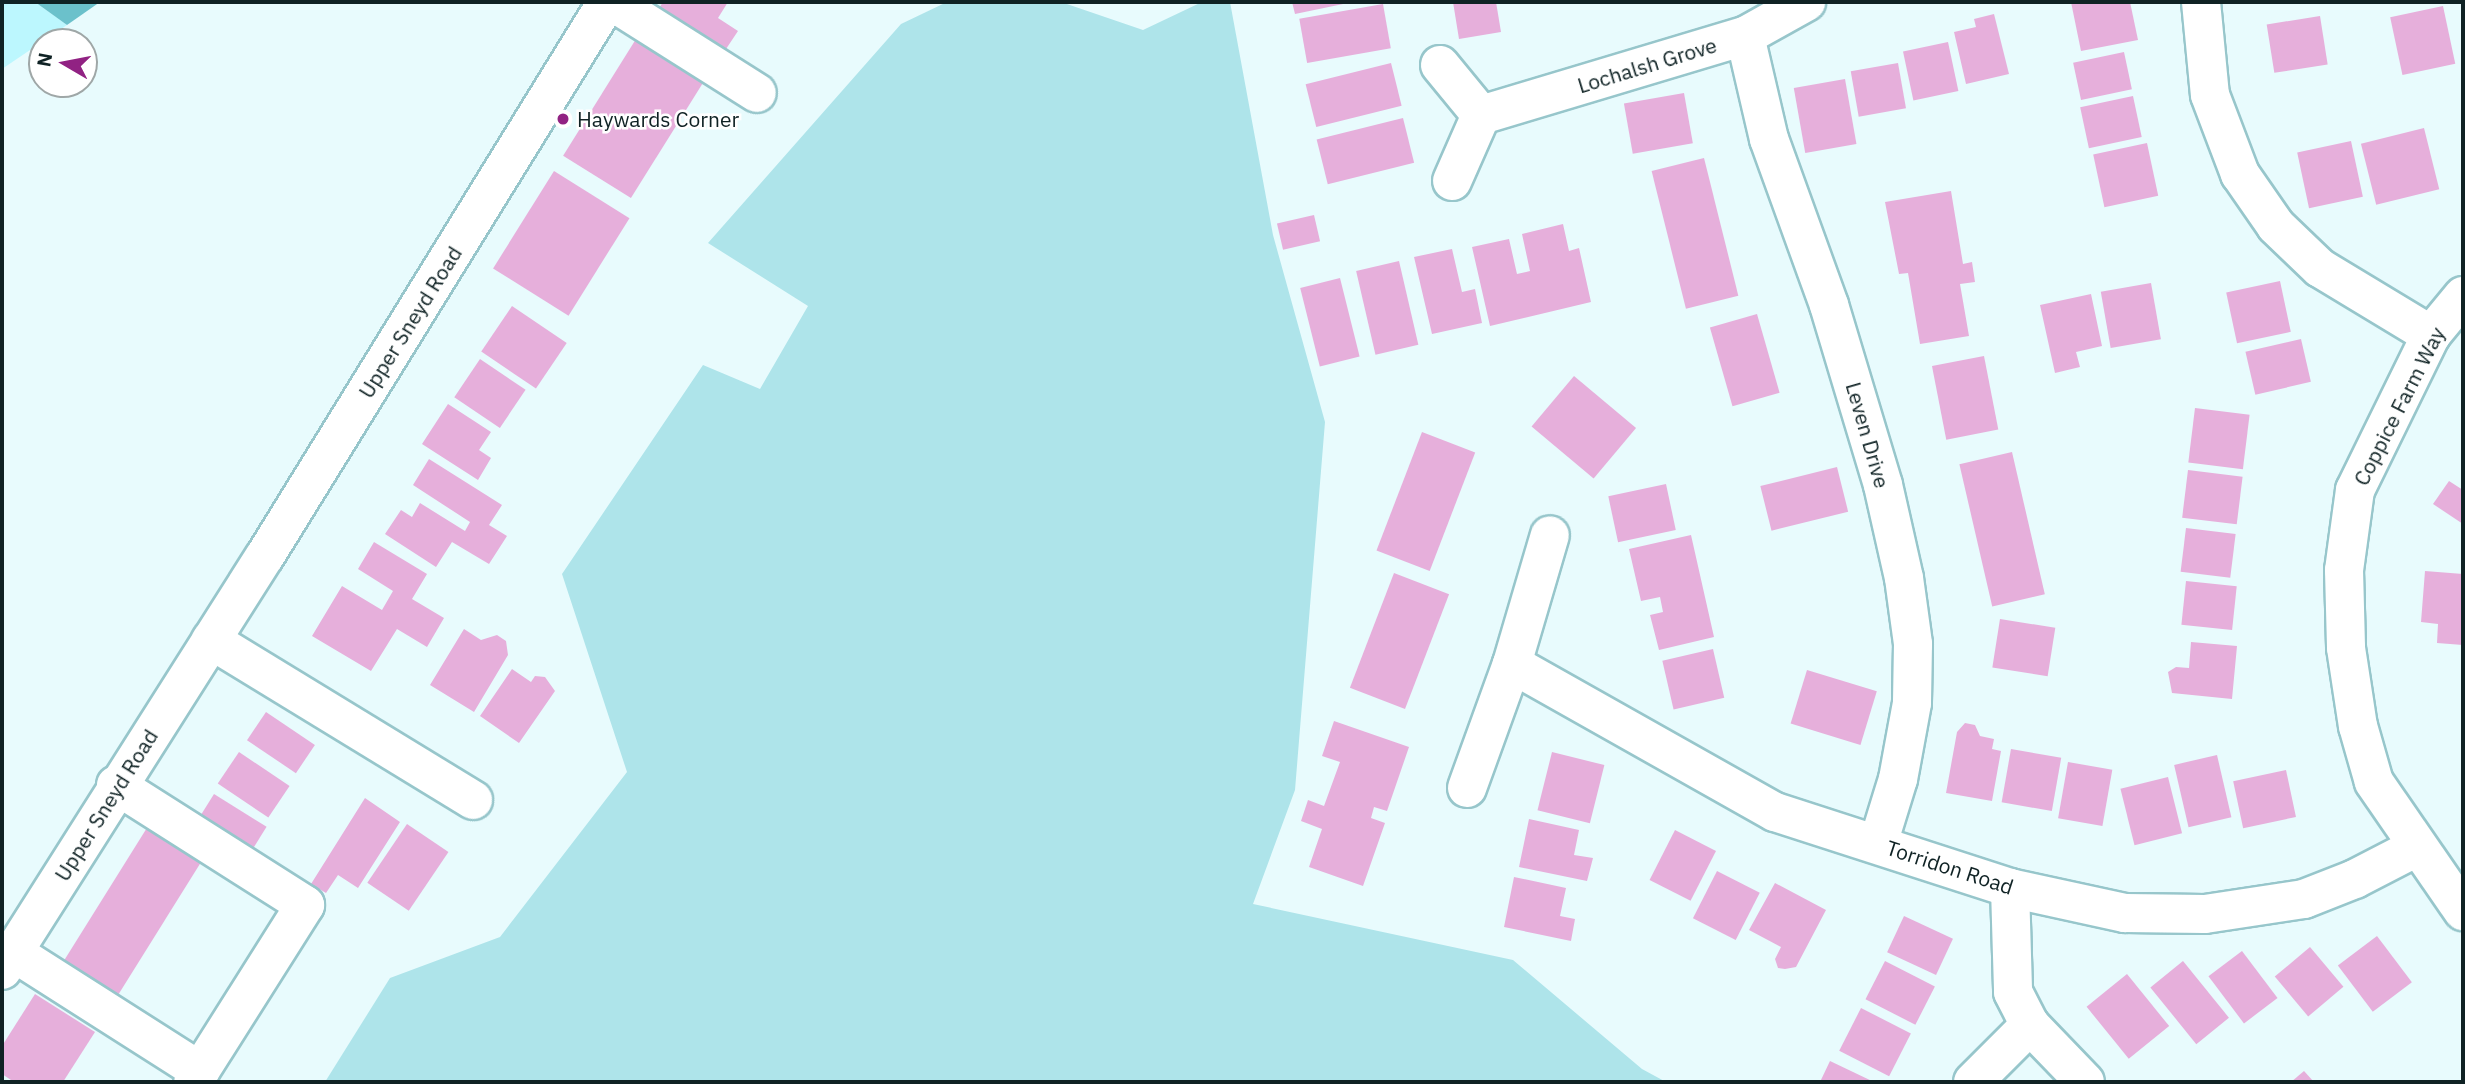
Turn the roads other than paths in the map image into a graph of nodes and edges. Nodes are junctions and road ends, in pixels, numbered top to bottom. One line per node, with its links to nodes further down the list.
1 (607, 2): 13 (street, Upper Sneyd Road)
2 (613, 2): 7 (street)
3 (1806, 2): 5 (street, Lochalsh Grove)
4 (2201, 2): 11 (street)
5 (1745, 36): 8 (street, Lochalsh Grove); 18 (street, Leven Drive)
6 (1440, 65): 8 (street)
7 (757, 93)
8 (1481, 115): 9 (street)
9 (1452, 181)
10 (2463, 296): 11 (street, Coppice Farm Way)
11 (2431, 335): 19 (street, Coppice Farm Way)
12 (1550, 535): 14 (street)
13 (211, 640): 15 (street, Upper Sneyd Road); 17 (street)
14 (1512, 664): 16 (street); 18 (street, Torridon Road)
15 (116, 785): 22 (street, Upper Sneyd Road); 24 (street)
16 (1467, 788)
17 (473, 800)
18 (1878, 844): 20 (street, Torridon Road)
19 (2417, 847): 20 (street, Torridon Road); 21 (street, Coppice Farm Way)
20 (2010, 888): 23 (street)
21 (2463, 911)
22 (8, 961): 24 (street)
23 (2029, 1026): 25 (street); 26 (street)
24 (197, 1077)
25 (1973, 1082)
26 (2085, 1082)

